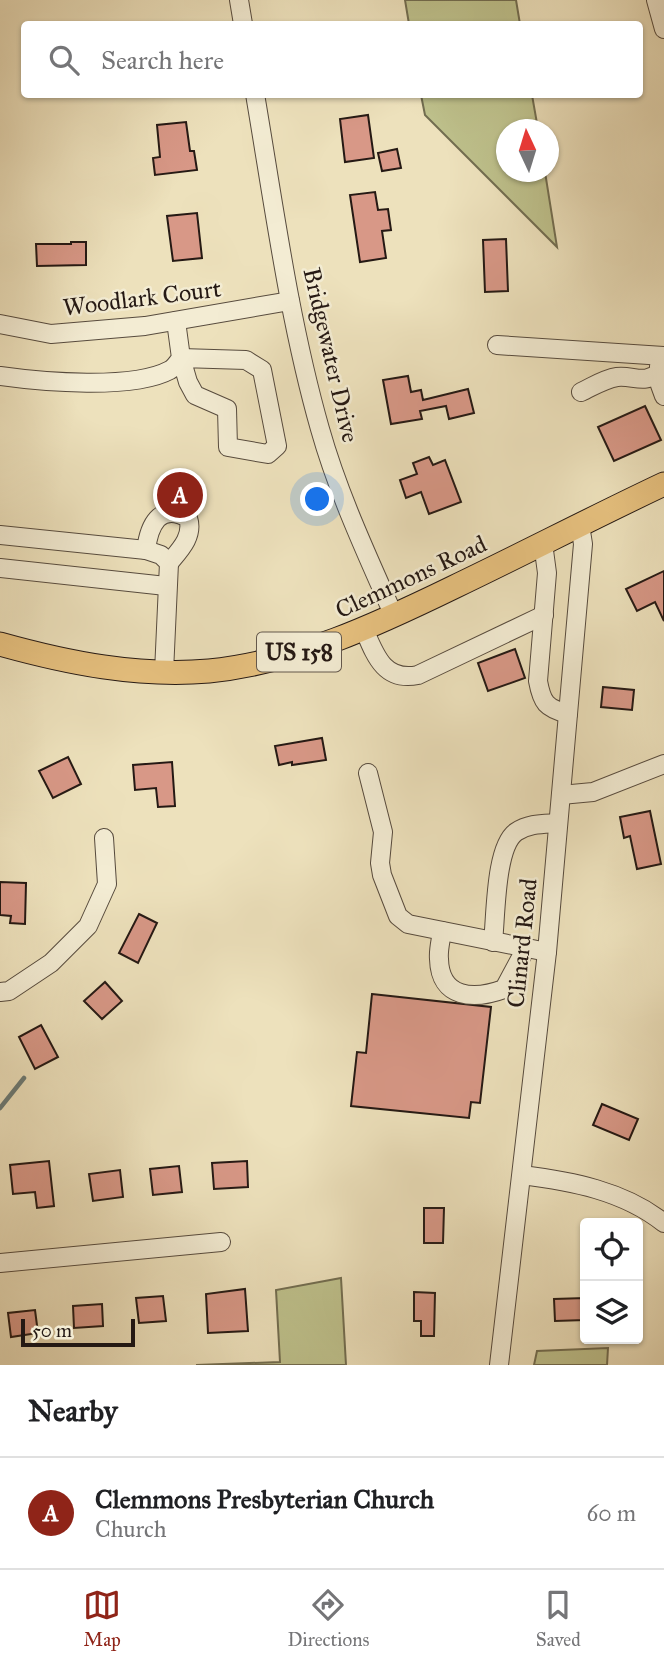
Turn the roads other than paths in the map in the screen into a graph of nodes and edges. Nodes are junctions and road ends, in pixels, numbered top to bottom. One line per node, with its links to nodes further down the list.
1 (239, 0): 3 (street)
2 (656, 0): 4 (street)
3 (242, 21)
4 (664, 29)
5 (256, 98): 6 (street, Bridgewater Drive)
6 (290, 301): 7 (street, Woodlark Court); 24 (street, Bridgewater Drive)
7 (176, 321): 8 (street, Woodlark Court); 10 (street)
8 (0, 324)
9 (497, 345): 11 (street)
10 (181, 358): 10 (street); 12 (street)
11 (661, 361): 13 (street); 14 (street)
12 (0, 376)
13 (581, 392)
14 (664, 396)
15 (664, 484): 16 (main road, Clemmons Road / US 158)
16 (580, 525): 18 (main road, Clemmons Road / US 158); 28 (street, Clinard Road)
17 (0, 535): 19 (street)
18 (543, 543): 23 (street); 24 (main road, Clemmons Road / US 158)
19 (146, 550): 20 (street); 20 (street)
20 (169, 563): 22 (street)
21 (0, 568): 22 (street)
22 (166, 586): 27 (street)
23 (544, 615): 25 (street); 28 (street)
24 (394, 617): 25 (main road, Clemmons Road / US 158)
25 (364, 629): 27 (main road, Clemmons Road / US 158)
26 (0, 643): 27 (main road, Clemmons Road / US 158)
27 (164, 672)
28 (568, 714): 31 (street, Clinard Road)
29 (664, 764): 31 (street)
30 (368, 773): 34 (street)
31 (561, 794): 32 (street, Clinard Road)
32 (558, 822): 35 (street); 37 (street, Clinard Road)
33 (104, 838): 38 (street)
34 (442, 931): 35 (street); 36 (street)
35 (493, 942): 36 (street)
36 (526, 948): 37 (street)
37 (547, 952): 39 (street, Clinard Road)
38 (0, 992)
39 (522, 1175): 40 (street); 43 (street, Clinard Road)
40 (664, 1223)
41 (221, 1242): 42 (street)
42 (0, 1263)
43 (499, 1365)

